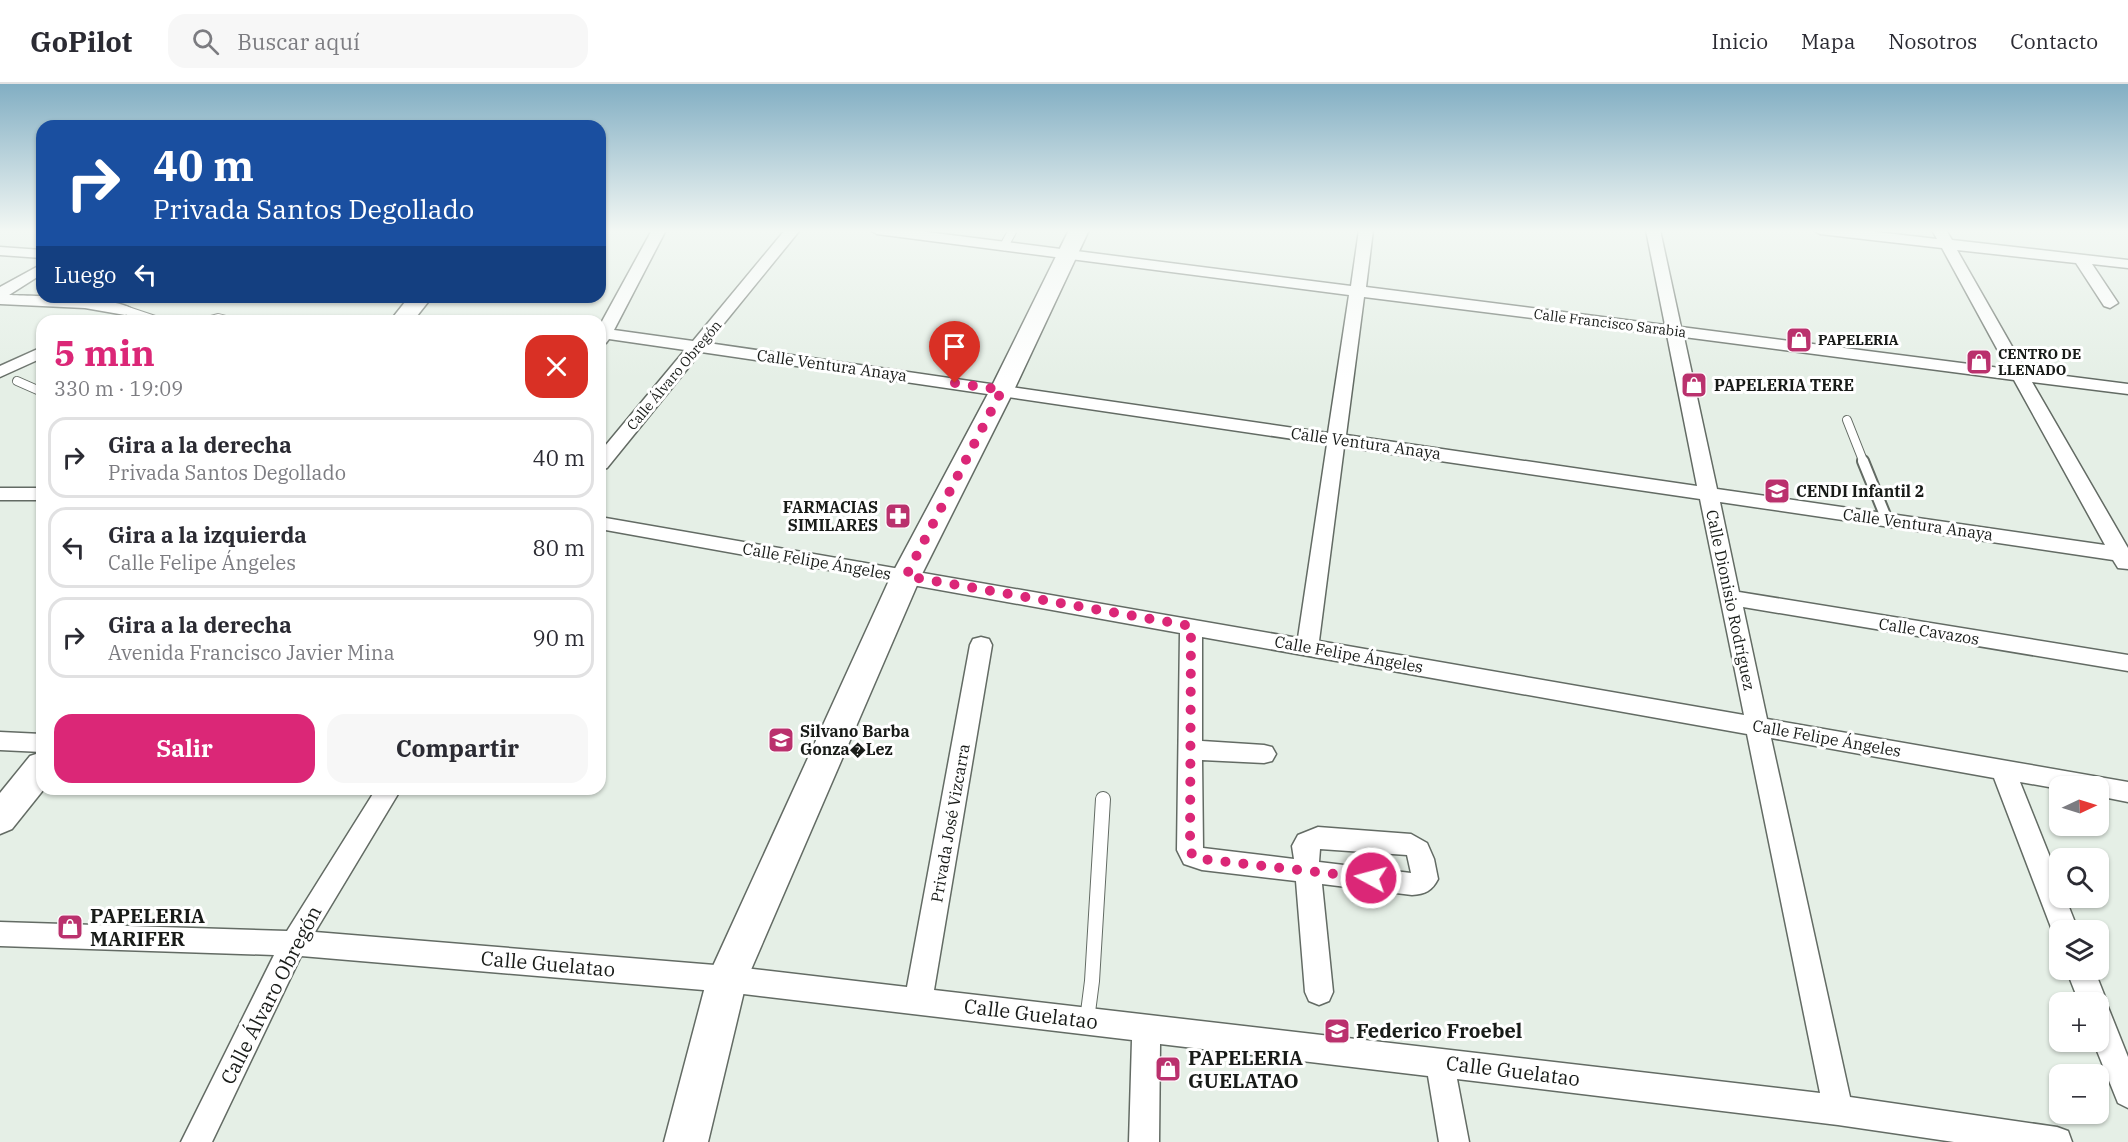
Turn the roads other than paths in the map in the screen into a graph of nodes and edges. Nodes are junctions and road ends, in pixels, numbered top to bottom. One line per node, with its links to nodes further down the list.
1 (24, 279): 11 (street)
2 (633, 279): 21 (street)
3 (753, 279): 24 (street, Calle Álvaro Obregón)
4 (1055, 279): 31 (main road)
5 (1266, 279): 10 (street, Calle Francisco Sarabia)
6 (1359, 279): 10 (street)
7 (1663, 279): 22 (street, Calle Dionisio Rodríguez)
8 (1966, 279): 27 (street)
9 (2094, 279): 16 (street)
10 (1357, 291): 22 (street, Calle Francisco Sarabia); 33 (street)
11 (0, 294)
12 (0, 299): 13 (street)
13 (36, 301)
14 (85, 303): 17 (street)
15 (416, 303): 20 (main road)
16 (2110, 303)
17 (125, 310): 18 (street); 19 (lane)
18 (115, 315)
19 (140, 315)
20 (405, 315)
21 (606, 329)
22 (1674, 332): 27 (street, Calle Francisco Sarabia); 37 (street, Calle Dionisio Rodríguez)
23 (606, 337): 24 (street, Calle Ventura Anaya)
24 (699, 345): 31 (street, Calle Ventura Anaya); 34 (street, Calle Álvaro Obregón)
25 (36, 355): 26 (street)
26 (0, 372)
27 (2020, 376): 30 (street, Calle Francisco Sarabia); 40 (street)
28 (17, 381): 29 (lane)
29 (36, 389)
30 (2128, 389)
31 (1002, 390): 33 (street, Calle Ventura Anaya); 41 (main road)
32 (1847, 420): 38 (lane)
33 (1337, 439): 37 (street, Calle Ventura Anaya); 45 (street)
34 (606, 457)
35 (0, 494): 36 (street)
36 (36, 494)
37 (1708, 494): 38 (street, Calle Ventura Anaya); 42 (street, Calle Dionisio Rodríguez)
38 (1887, 520): 40 (street, Calle Ventura Anaya)
39 (606, 524): 41 (street, Calle Felipe Ángeles)
40 (2125, 559)
41 (906, 576): 43 (street, Calle Felipe Ángeles); 63 (main road)
42 (1730, 598): 46 (street, Calle Cavazos); 47 (street, Calle Dionisio Rodríguez)
43 (1191, 626): 45 (street, Calle Felipe Ángeles); 50 (street)
44 (981, 645): 65 (street, Privada José Vizcarra)
45 (1307, 646): 47 (street, Calle Felipe Ángeles)
46 (2128, 663)
47 (1757, 725): 52 (street, Calle Felipe Ángeles); 71 (street, Calle Dionisio Rodríguez)
48 (0, 741): 49 (street)
49 (36, 743)
50 (1191, 750): 51 (street); 64 (street)
51 (1263, 754)
52 (2003, 769): 54 (street, Calle Felipe Ángeles); 60 (street)
53 (36, 774): 59 (main road)
54 (2049, 777)
55 (2109, 788): 56 (street, Calle Felipe Ángeles)
56 (2128, 792)
57 (385, 795): 62 (street, Calle Álvaro Obregón)
58 (1103, 799): 66 (lane)
59 (0, 819)
60 (2061, 920)
61 (0, 934): 62 (street, Calle Guelatao)
62 (294, 943): 63 (street, Calle Guelatao); 73 (street, Calle Álvaro Obregón)
63 (727, 979): 65 (street, Calle Guelatao); 74 (main road)
64 (1319, 992)
65 (918, 1001): 66 (street, Calle Guelatao)
66 (1087, 1021): 67 (street, Calle Guelatao)
67 (1146, 1028): 69 (street, Calle Guelatao); 75 (street)
68 (2109, 1045): 70 (street)
69 (1440, 1063): 71 (street, Calle Guelatao); 76 (street)
70 (2128, 1093)
71 (1838, 1110): 72 (street, Calle Guelatao)
72 (1973, 1136): 77 (street, Calle Guelatao)
73 (196, 1142)
74 (686, 1142)
75 (1144, 1142)
76 (1454, 1142)
77 (2057, 1142)

